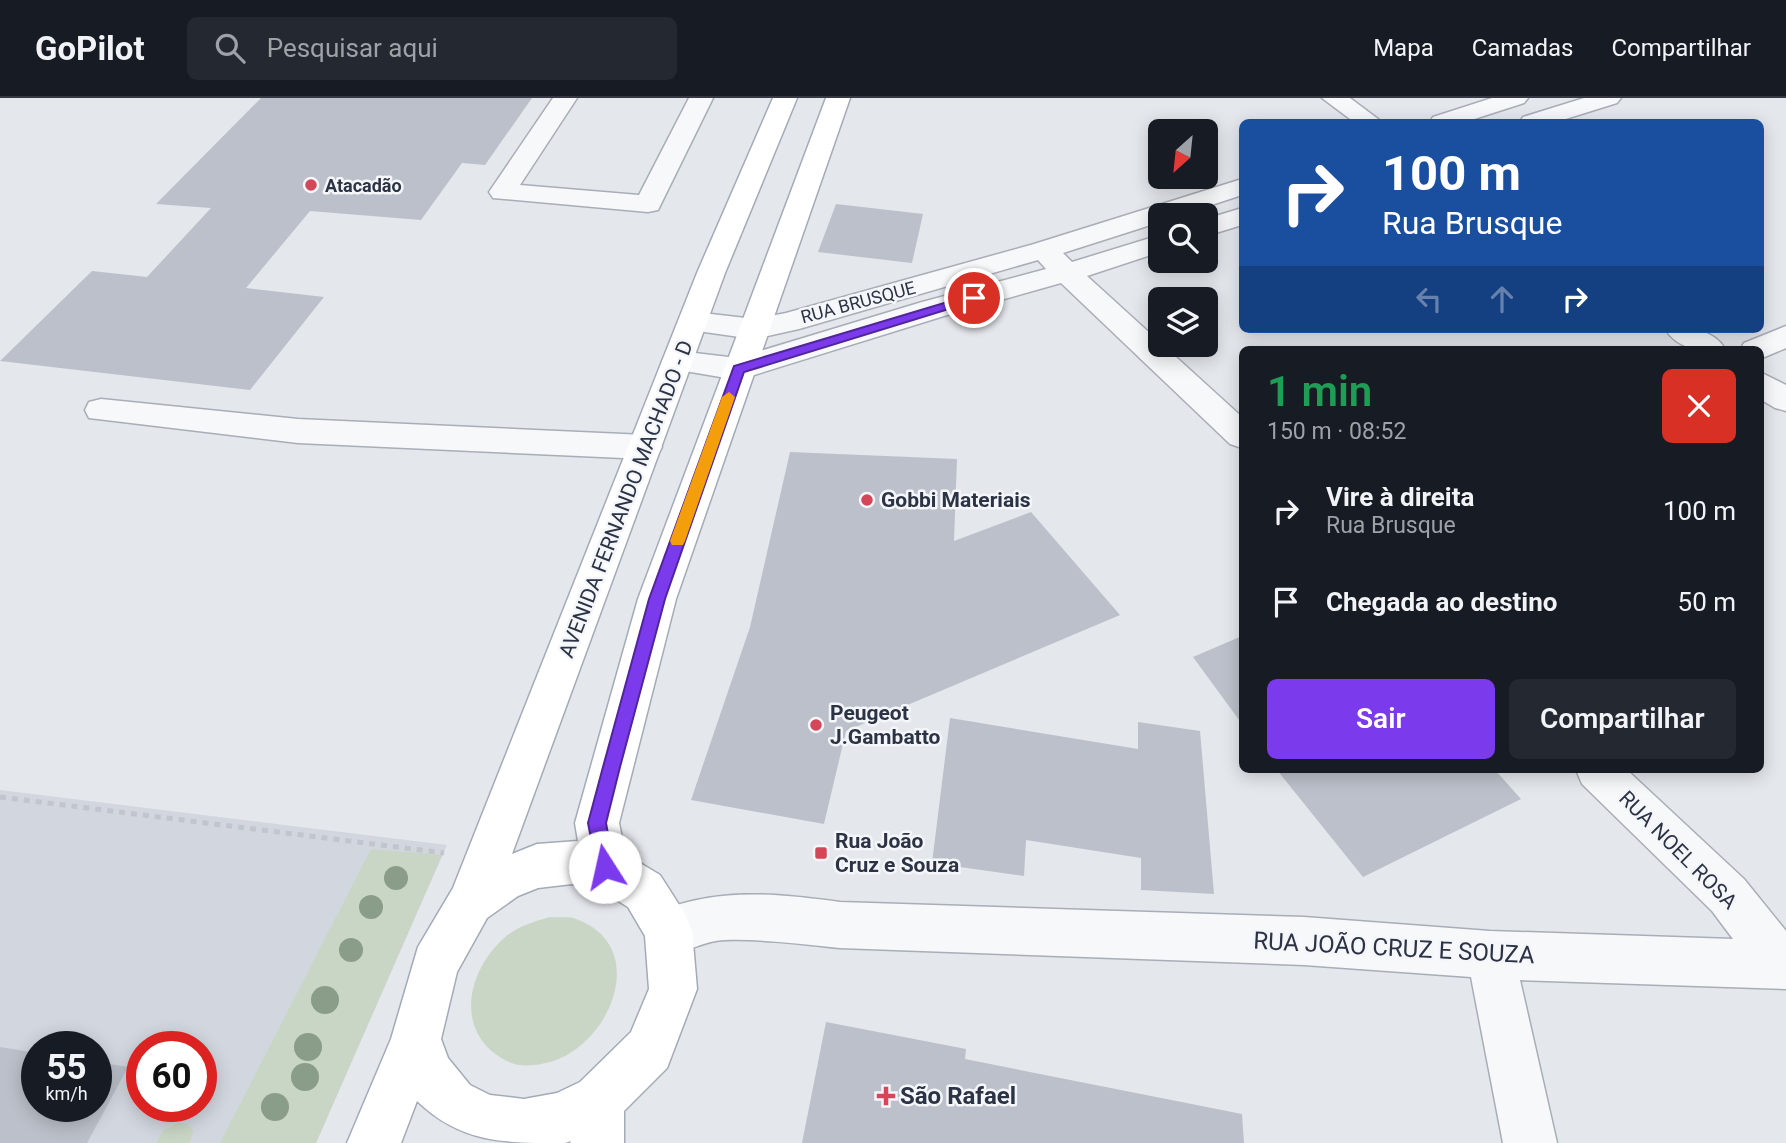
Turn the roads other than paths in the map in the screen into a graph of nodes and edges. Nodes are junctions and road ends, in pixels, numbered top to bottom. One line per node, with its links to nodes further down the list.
1 (565, 98): 7 (street)
2 (785, 98): 11 (main road, AVENIDA FERNANDO MACHADO - D)
3 (838, 98): 12 (main road)
4 (1334, 98): 8 (street)
5 (1516, 98): 9 (street)
6 (1609, 98): 10 (street)
7 (700, 100)
8 (1366, 119)
9 (1451, 119)
10 (1542, 119)
11 (770, 133): 12 (main road); 20 (main road, AVENIDA FERNANDO MACHADO - D)
12 (823, 138): 21 (main road)
13 (1239, 188): 17 (street, RUA BRUSQUE)
14 (1239, 217): 15 (street)
15 (1218, 224)
16 (1148, 247): 18 (street, RUA BRUSQUE)
17 (1044, 250): 18 (street); 19 (street, RUA BRUSQUE)
18 (1066, 273): 19 (street, RUA BRUSQUE); 31 (street)
19 (942, 293): 21 (street, RUA BRUSQUE); 27 (street, RUA BRUSQUE)
20 (694, 322): 21 (street, RUA BRUSQUE); 26 (main road, AVENIDA FERNANDO MACHADO - D)
21 (754, 329): 27 (main road)
22 (1686, 333): 24 (street)
23 (1786, 336): 25 (street)
24 (1705, 346)
25 (1764, 346)
26 (678, 361): 27 (street); 32 (main road, AVENIDA FERNANDO MACHADO - D)
27 (738, 369): 34 (main road)
28 (1764, 386): 29 (street)
29 (1786, 400)
30 (101, 410): 32 (street)
31 (1239, 433)
32 (645, 447): 35 (main road, AVENIDA FERNANDO MACHADO - D)
33 (1600, 773): 38 (street, RUA NOEL ROSA)
34 (605, 867): 35 (main road); 36 (main road)
35 (471, 902): 39 (main road, AVENIDA FERNANDO MACHADO - D)
36 (668, 931): 37 (street, RUA JOÃO CRUZ E SOUZA); 40 (main road)
37 (1490, 955): 38 (street, RUA JOÃO CRUZ E SOUZA); 43 (street)
38 (1784, 965)
39 (416, 1039): 41 (main road); 42 (main road)
40 (598, 1121): 41 (main road)
41 (515, 1134)
42 (374, 1143)
43 (1530, 1143)

